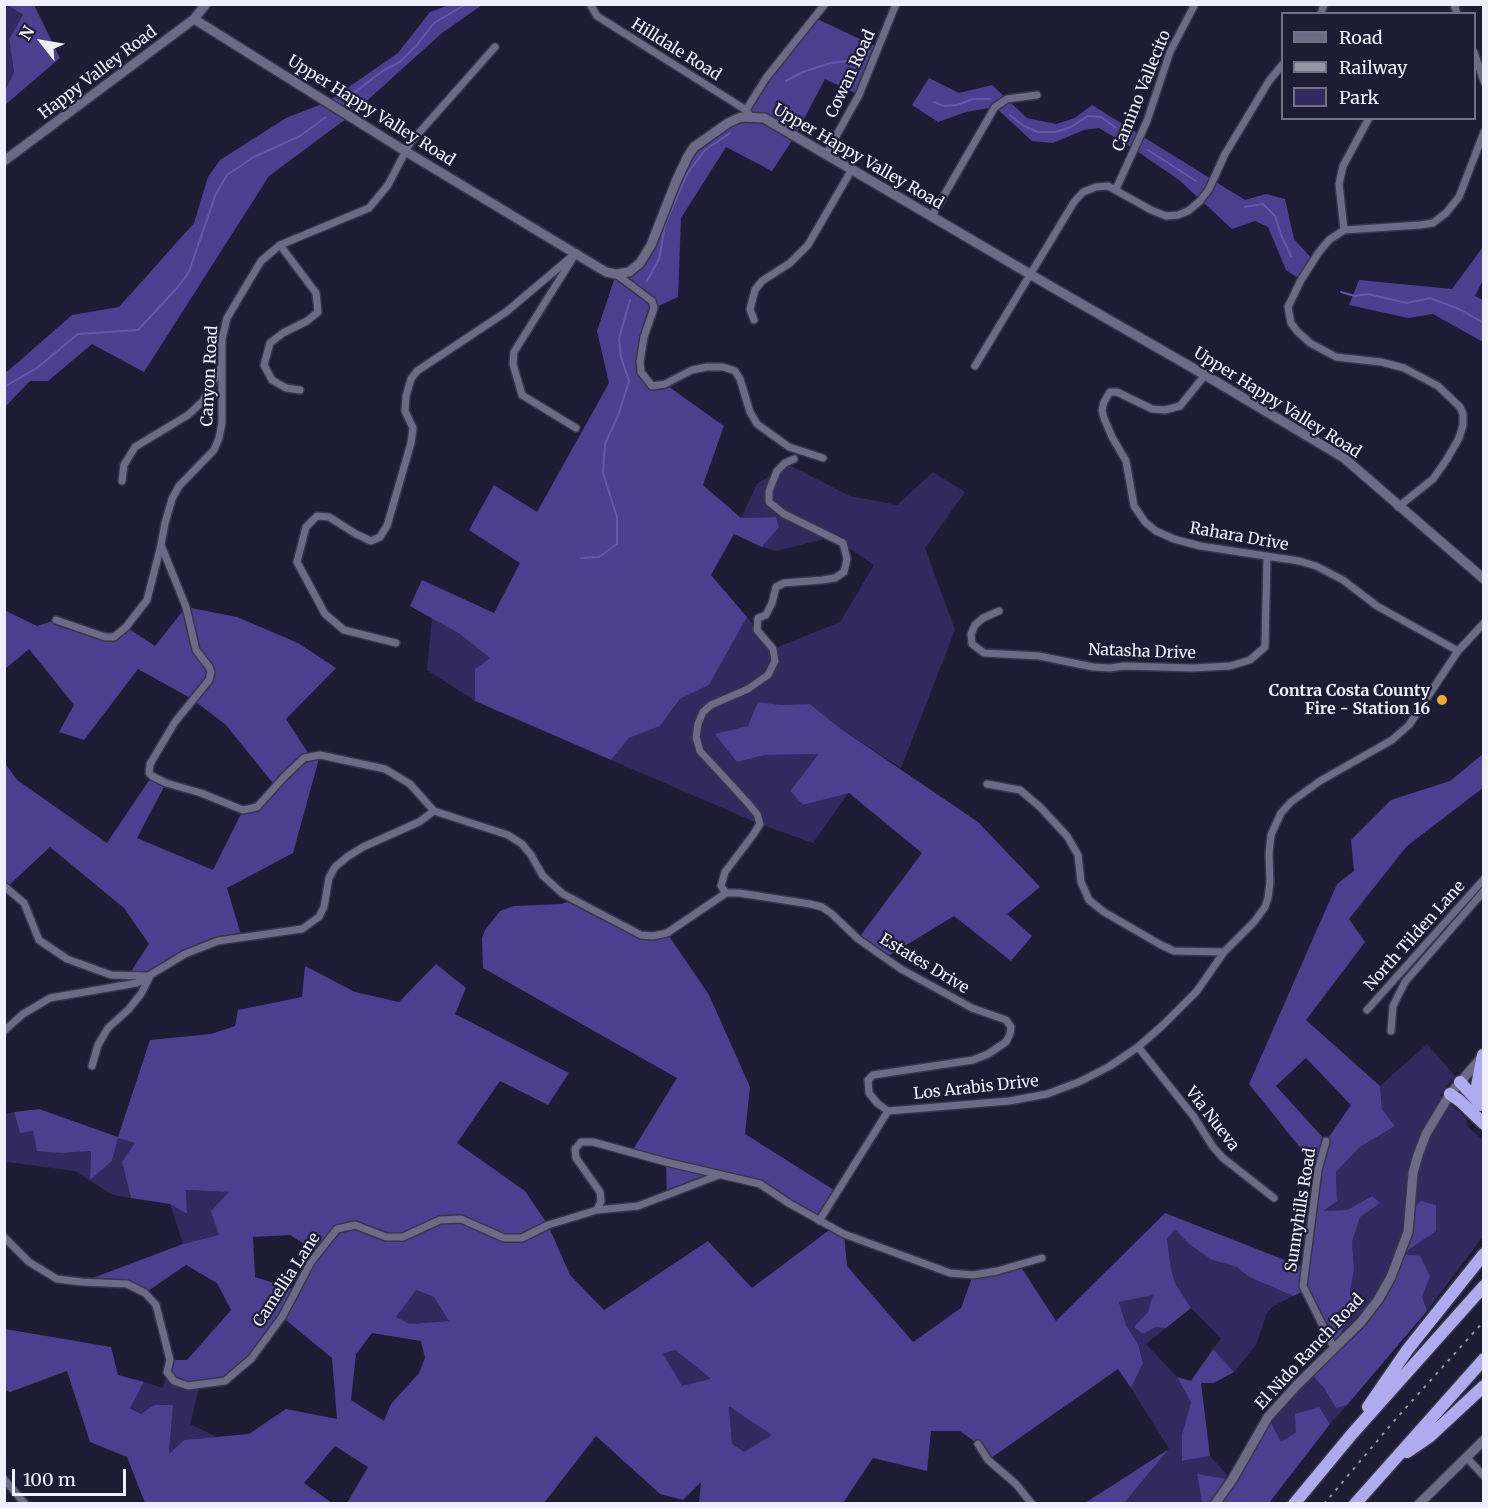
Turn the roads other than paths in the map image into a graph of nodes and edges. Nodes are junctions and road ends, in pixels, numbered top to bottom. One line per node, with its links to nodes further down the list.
1 (206, 4): 6 (street, Happy Valley Road)
2 (590, 4): 12 (street, Hilldale Road)
3 (825, 4): 12 (street)
4 (896, 4): 16 (street, Cowan Road)
5 (1195, 4): 19 (street, Camino Vallecito)
6 (194, 19): 15 (street, Upper Happy Valley Road); 17 (street, Happy Valley Road)
7 (495, 47): 15 (street, Canyon Road)
8 (1476, 58): 10 (street)
9 (1281, 67): 19 (street)
10 (1484, 82)
11 (1037, 95): 20 (street)
12 (748, 113): 16 (street, Upper Happy Valley Road); 24 (street, Upper Happy Valley Road)
13 (1368, 120): 21 (street)
14 (1484, 132): 21 (street)
15 (405, 151): 22 (street, Canyon Road); 23 (street, Upper Happy Valley Road)
16 (826, 154): 18 (street, Upper Happy Valley Road)
17 (4, 161)
18 (852, 169): 20 (street, Upper Happy Valley Road); 26 (street)
19 (1116, 189): 25 (street)
20 (932, 216): 25 (street, Upper Happy Valley Road)
21 (1344, 230): 35 (street)
22 (280, 245): 27 (street, Canyon Road); 30 (street)
23 (576, 253): 24 (street, Upper Happy Valley Road); 31 (street); 42 (street)
24 (616, 274): 32 (street)
25 (1030, 274): 28 (street); 29 (street, Upper Happy Valley Road)
26 (754, 320)
27 (222, 366): 34 (street); 36 (street, Canyon Road)
28 (975, 366)
29 (1205, 375): 35 (street, Upper Happy Valley Road); 37 (street, Rahara Drive)
30 (300, 390)
31 (576, 428)
32 (823, 458)
33 (794, 459): 49 (street)
34 (122, 481)
35 (1398, 507): 38 (street, Upper Happy Valley Road)
36 (161, 545): 40 (street, Canyon Road); 45 (street)
37 (1267, 556): 39 (street, Natasha Drive); 43 (street, Rahara Drive)
38 (1484, 579)
39 (999, 612)
40 (56, 620)
41 (1484, 623): 43 (street, Los Arabis Drive)
42 (396, 643)
43 (1458, 651): 50 (street, Los Arabis Drive)
44 (987, 784): 50 (street)
45 (434, 811): 49 (street); 51 (street)
46 (1484, 879): 52 (street, North Tilden Lane)
47 (4, 886): 51 (street)
48 (1484, 891): 54 (street)
49 (726, 893): 61 (street, Estates Drive)
50 (1224, 952): 55 (street, Los Arabis Drive)
51 (149, 976): 53 (street); 57 (street)
52 (1367, 1010)
53 (4, 1031)
54 (1392, 1031)
55 (1138, 1047): 61 (street, Los Arabis Drive); 65 (street, Via Nueva)
56 (1483, 1055): 58 (street, El Nido Ranch Road); 60 (highway)
57 (92, 1065)
58 (1460, 1082): 59 (street, El Nido Ranch Road); 60 (highway)
59 (1450, 1094): 62 (highway); 72 (street, El Nido Ranch Road)
60 (1484, 1106)
61 (888, 1111): 67 (street)
62 (1484, 1124)
63 (1326, 1141): 72 (street, Sunnyhills Road)
64 (719, 1175): 66 (street); 66 (street); 67 (street)
65 (1274, 1198)
66 (597, 1210): 68 (street, Camellia Lane)
67 (819, 1221): 70 (street)
68 (4, 1237)
69 (1484, 1254): 75 (highway)
70 (1042, 1258)
71 (1484, 1286): 75 (highway)
72 (1334, 1348): 84 (street, El Nido Ranch Road)
73 (1484, 1359): 79 (highway)
74 (1484, 1386): 79 (highway)
75 (1352, 1434): 85 (highway)
76 (1484, 1440): 78 (street)
77 (978, 1444): 83 (street)
78 (1466, 1457): 80 (street); 87 (street)
79 (1391, 1463): 86 (highway)
80 (1484, 1476)
81 (4, 1479): 82 (street)
82 (25, 1503)
83 (1032, 1503)
84 (1215, 1503)
85 (1294, 1503)
86 (1355, 1503)
87 (1419, 1503)

